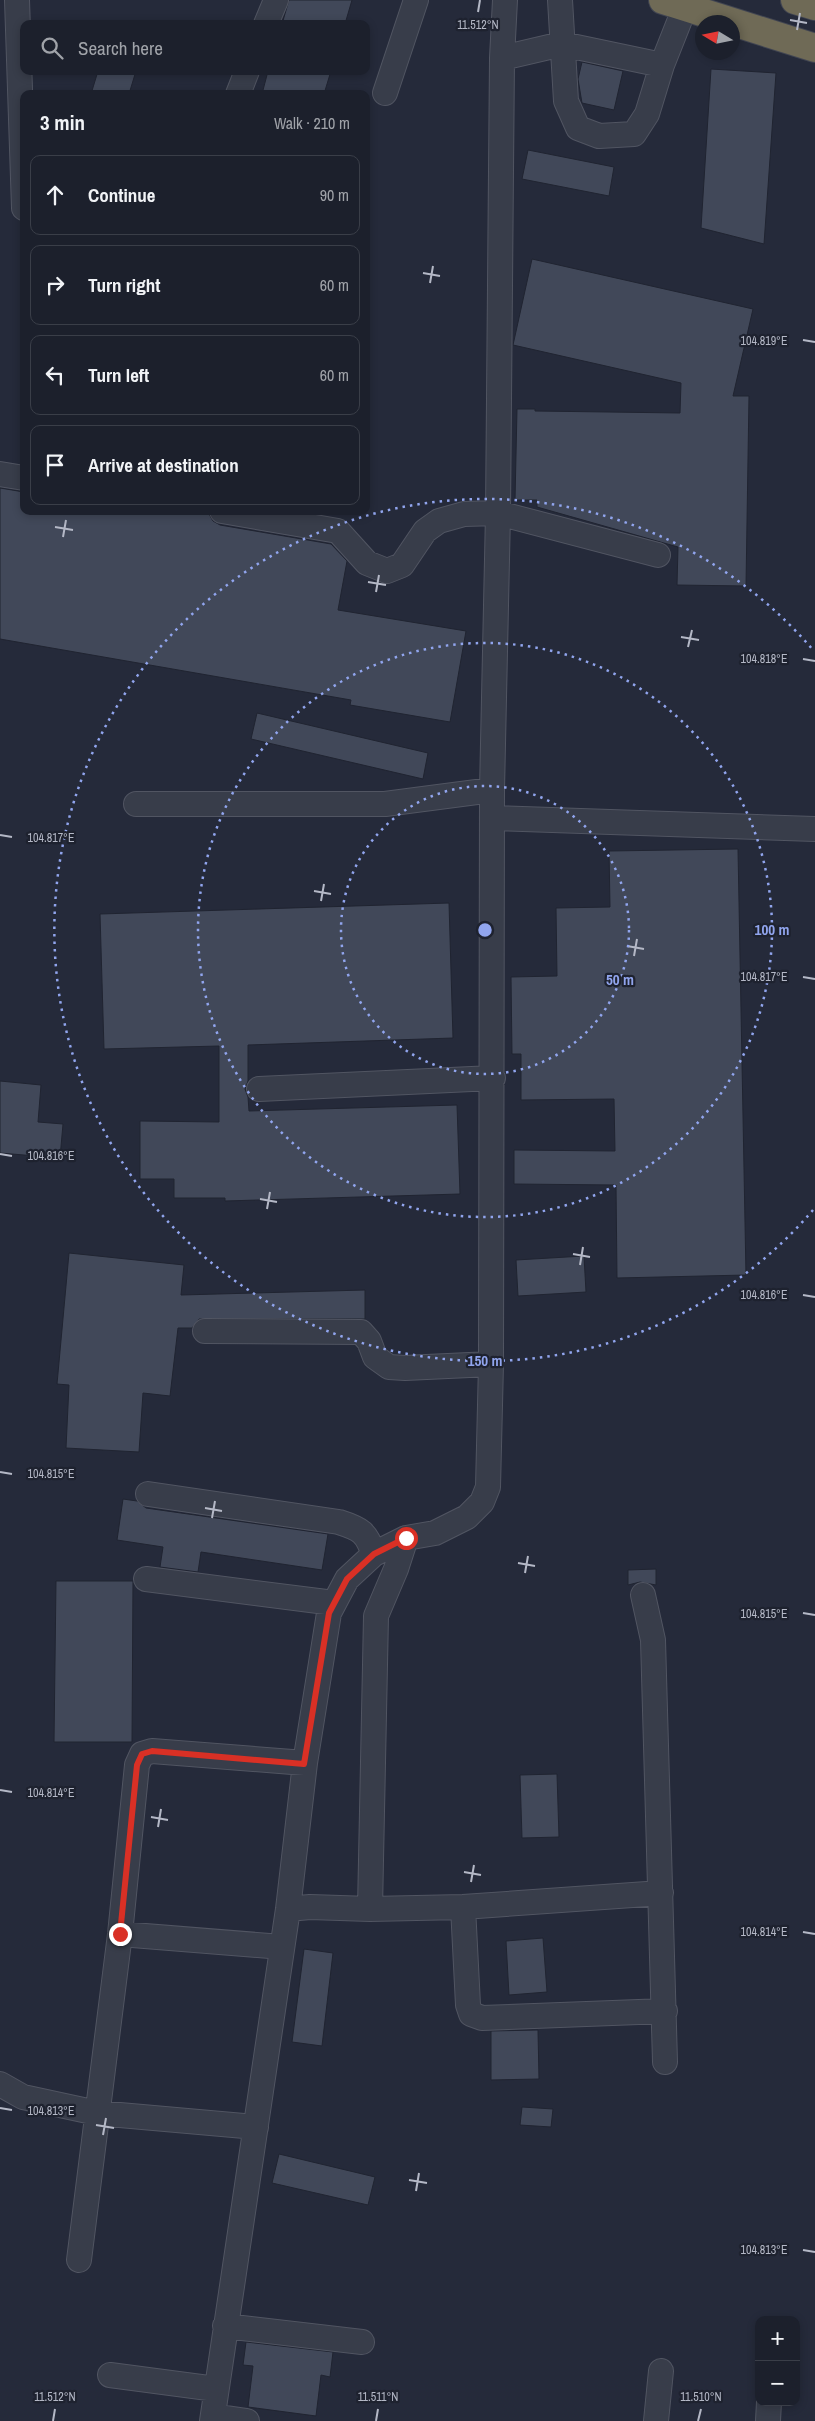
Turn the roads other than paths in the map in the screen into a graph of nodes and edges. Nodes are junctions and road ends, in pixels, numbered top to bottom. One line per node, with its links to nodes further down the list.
1 (16, 0): 17 (street)
2 (276, 0): 9 (street)
3 (416, 0): 16 (street)
4 (504, 0): 12 (street)
5 (560, 0): 10 (street)
6 (795, 0): 8 (highway)
7 (674, 4): 11 (highway); 13 (street)
8 (815, 6)
9 (268, 20)
10 (562, 44): 12 (street); 13 (street); 13 (street)
11 (815, 48)
12 (502, 58): 20 (street)
13 (662, 65)
14 (245, 75): 15 (street)
15 (240, 90)
16 (385, 93)
17 (20, 104)
18 (0, 474): 19 (street)
19 (20, 477)
20 (498, 513): 21 (street); 22 (street); 23 (street)
21 (245, 515)
22 (658, 555)
23 (492, 790): 24 (street); 25 (street)
24 (136, 804)
25 (492, 818): 26 (street); 27 (street)
26 (815, 829)
27 (493, 1078): 28 (street); 30 (street)
28 (258, 1089)
29 (204, 1332): 30 (street)
30 (492, 1364): 32 (street)
31 (148, 1494): 33 (street)
32 (406, 1538): 33 (street); 40 (street)
33 (374, 1554): 36 (street)
34 (146, 1579): 36 (street)
35 (643, 1595): 38 (street)
36 (334, 1603): 37 (street)
37 (304, 1764): 41 (street); 42 (street)
38 (661, 1892): 39 (street); 44 (street)
39 (463, 1906): 40 (street); 44 (street)
40 (370, 1909): 41 (street)
41 (288, 1910): 43 (street)
42 (120, 1934): 43 (street); 47 (street)
43 (282, 1947): 48 (street)
44 (665, 2011): 45 (street)
45 (665, 2062)
46 (0, 2084): 47 (street)
47 (97, 2113): 48 (street); 49 (street)
48 (256, 2127): 50 (street)
49 (79, 2260)
50 (225, 2326): 51 (street); 54 (street)
51 (362, 2342)
52 (661, 2371): 58 (street)
53 (110, 2375): 54 (street)
54 (216, 2389): 56 (street)
55 (769, 2406): 59 (street)
56 (213, 2418): 57 (street)
57 (247, 2421)
58 (656, 2421)
59 (768, 2421)

